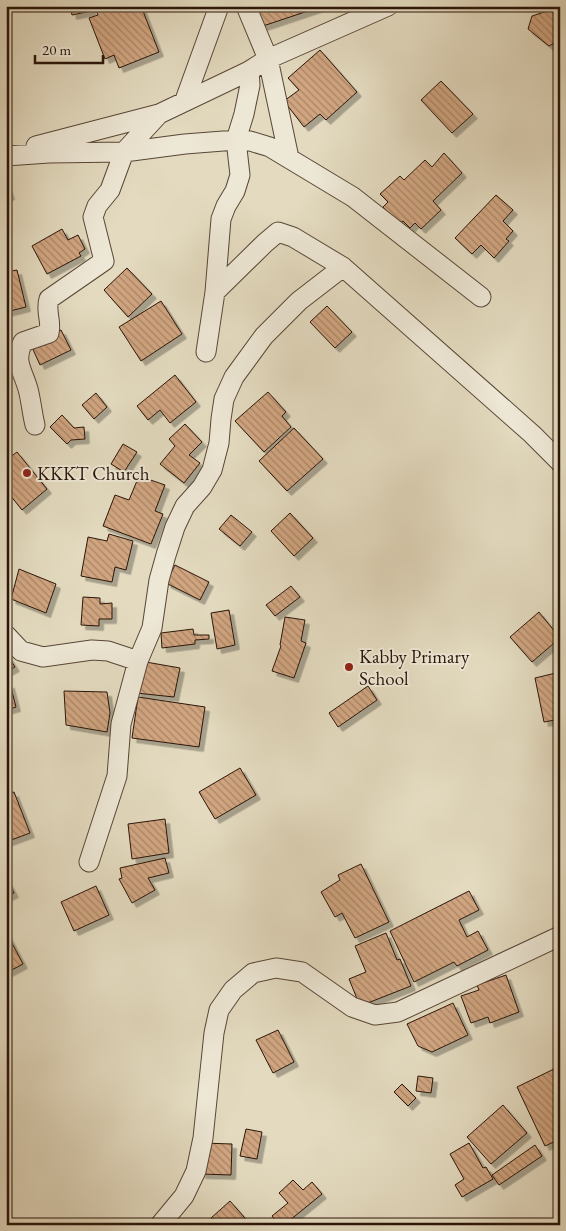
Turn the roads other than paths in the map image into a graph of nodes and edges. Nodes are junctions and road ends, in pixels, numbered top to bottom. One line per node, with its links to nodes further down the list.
1 (219, 6): 6 (street)
2 (246, 6): 4 (street)
3 (388, 6): 4 (street)
4 (268, 59): 5 (street); 11 (street)
5 (249, 70): 6 (street); 8 (street)
6 (185, 100): 7 (street)
7 (159, 114): 9 (street); 10 (street)
8 (236, 140): 9 (street); 11 (street); 13 (street)
9 (124, 152): 10 (street); 16 (street)
10 (6, 155)
11 (289, 158): 14 (street)
12 (343, 267): 13 (street); 18 (street); 20 (street)
13 (215, 292): 15 (street)
14 (481, 297)
15 (206, 352)
16 (13, 370): 17 (street)
17 (35, 425)
18 (560, 462)
19 (6, 635): 20 (street)
20 (138, 661): 21 (street)
21 (89, 862)
22 (559, 937): 23 (street)
23 (160, 1225)

